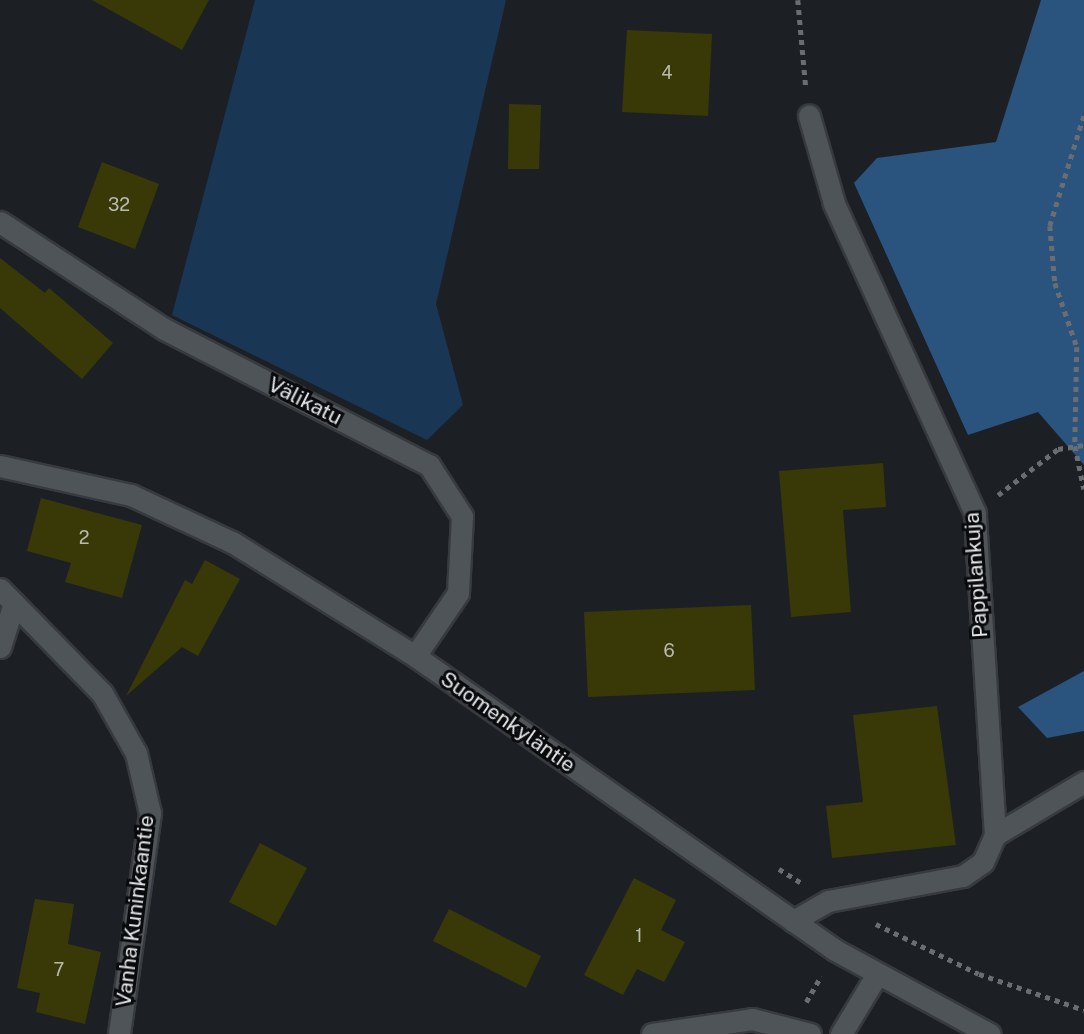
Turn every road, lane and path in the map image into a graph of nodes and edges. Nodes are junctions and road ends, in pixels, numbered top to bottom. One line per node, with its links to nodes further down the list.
1 (798, 0): 2 (path)
2 (809, 116): 9 (street, Pappilankuja)
3 (1084, 116): 6 (path)
4 (0, 222): 12 (street, Välikatu)
5 (1084, 445): 6 (path)
6 (1074, 446): 8 (path); 9 (path)
7 (0, 466): 12 (street, Suomenkyläntie)
8 (1084, 489)
9 (975, 513): 14 (street, Pappilankuja)
10 (7, 596): 11 (street); 19 (street, Vanha Kuninkaantie)
11 (0, 647)
12 (415, 656): 16 (street, Suomenkyläntie)
13 (1084, 782): 14 (street)
14 (995, 835): 15 (street)
15 (828, 901): 16 (street); 18 (path)
16 (793, 921): 17 (street, Suomenkyläntie)
17 (876, 976): 22 (street); 23 (street, Suomenkyläntie)
18 (1084, 1010)
19 (119, 1034)
20 (652, 1034): 21 (street)
21 (810, 1034)
22 (841, 1034)
23 (990, 1034)

